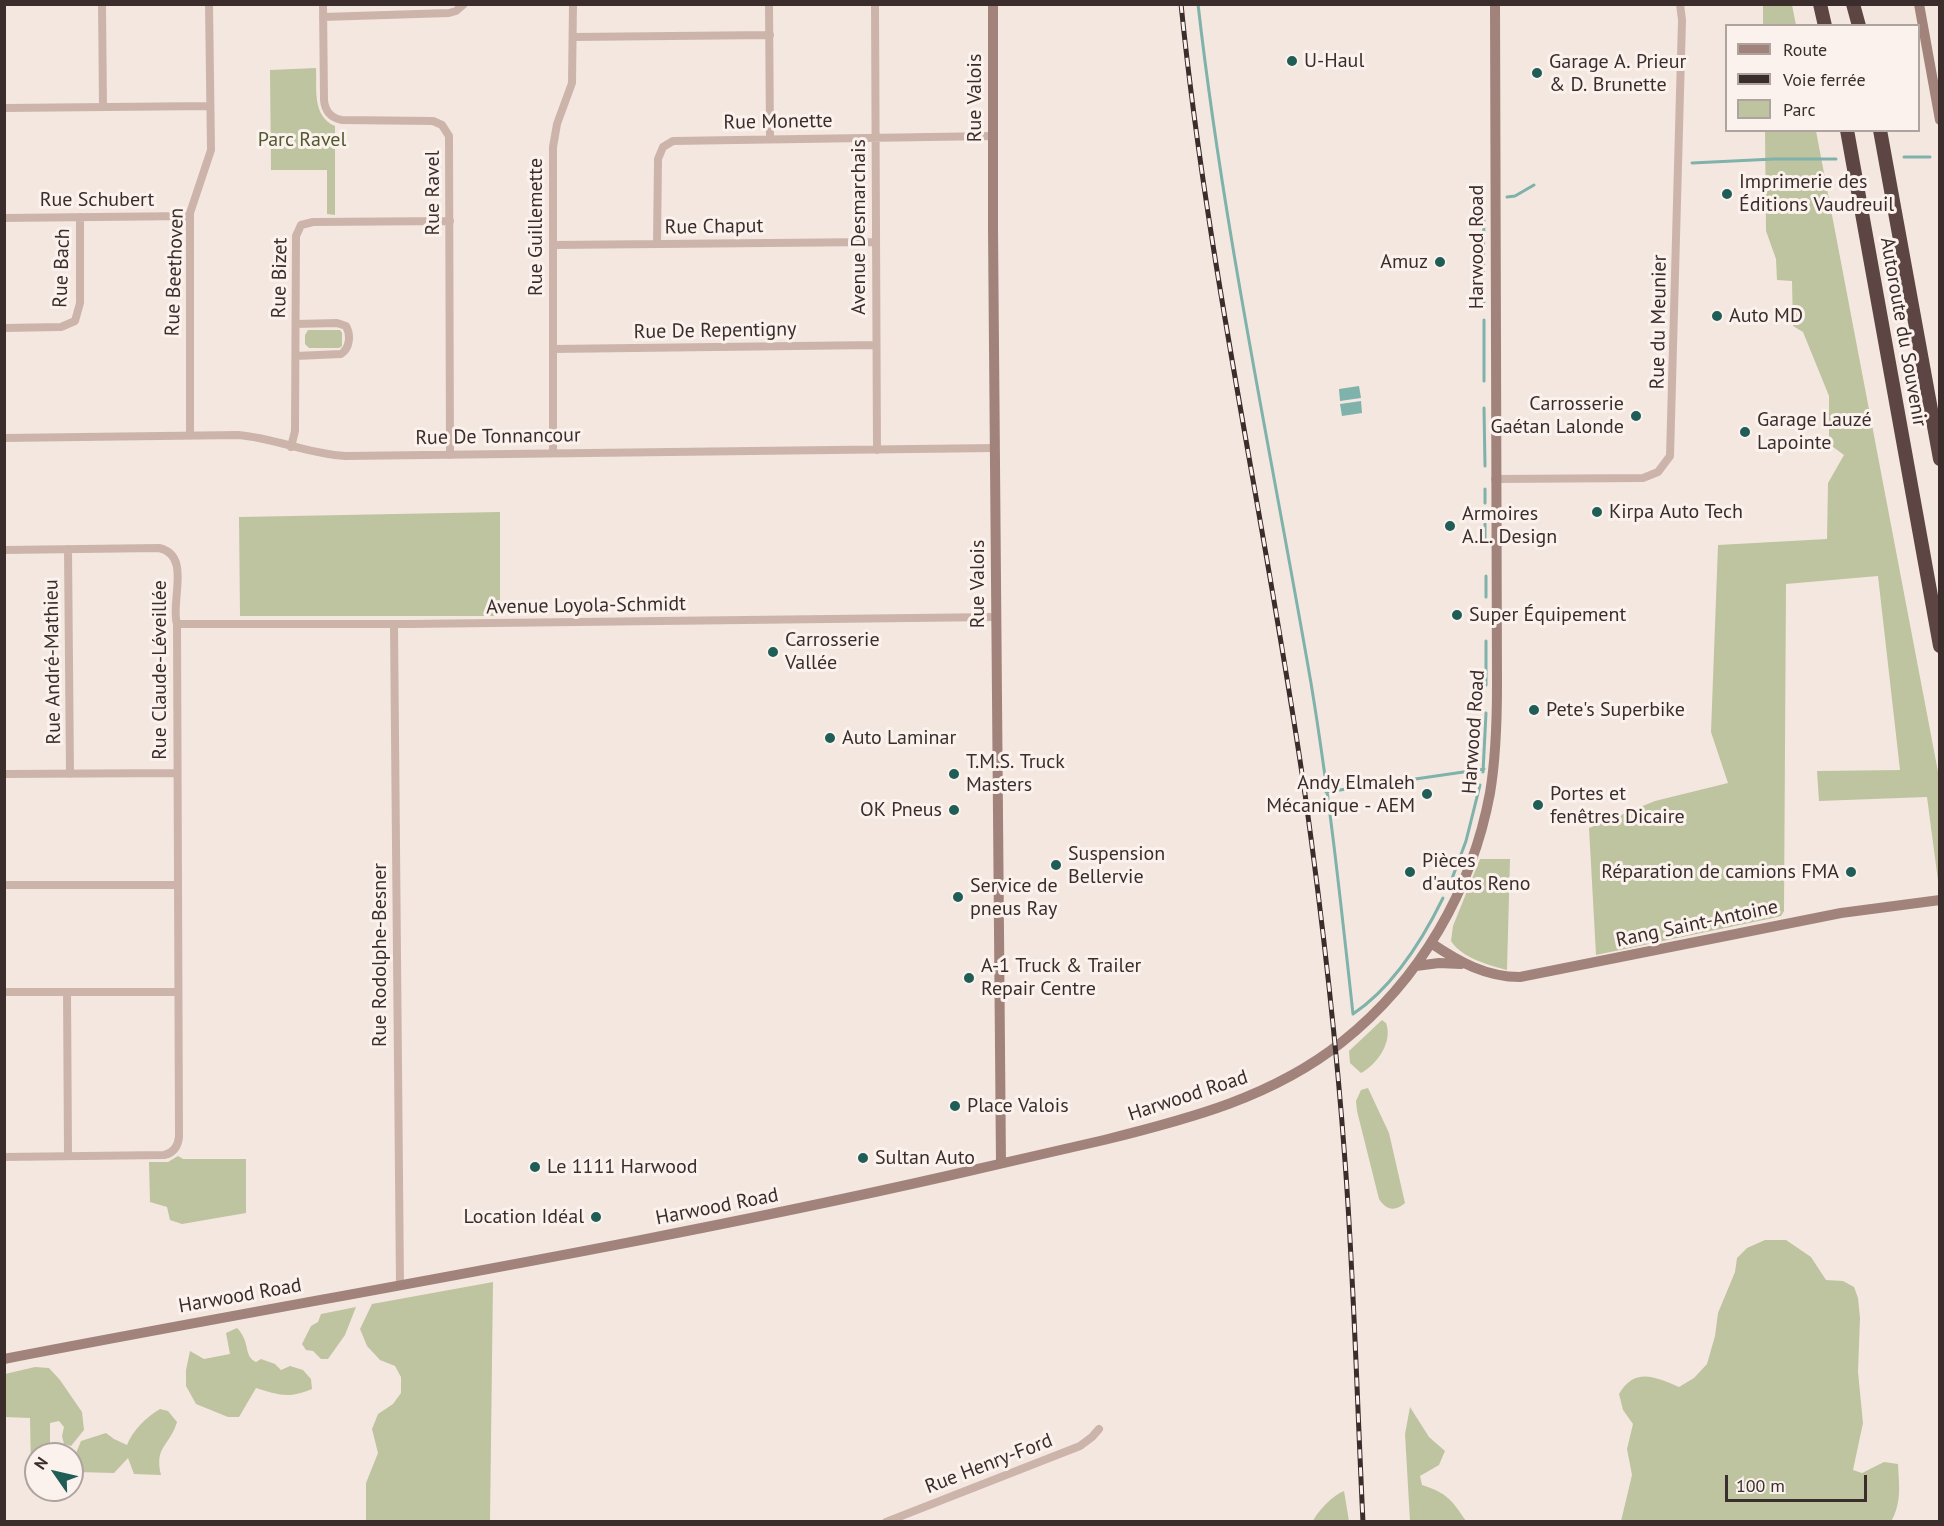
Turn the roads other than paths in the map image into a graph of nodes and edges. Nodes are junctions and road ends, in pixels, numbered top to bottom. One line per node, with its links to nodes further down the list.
1 (102, 4): 20 (street)
2 (209, 4): 19 (street, Rue Beethoven)
3 (323, 4): 14 (street, Rue Ravel)
4 (464, 4): 14 (street)
5 (573, 4): 18 (street, Rue Guillemette)
6 (770, 4): 17 (street)
7 (875, 4): 26 (street, Avenue Desmarchais)
8 (993, 4): 25 (main road, Rue Valois)
9 (1495, 4): 48 (main road, Harwood Road)
10 (1680, 4): 48 (street, Rue du Meunier)
11 (1820, 4): 15 (highway)
12 (1853, 4): 16 (highway)
13 (1919, 4): 22 (main road)
14 (323, 17): 31 (street, Rue Ravel)
15 (1825, 24)
16 (1858, 24)
17 (770, 35): 18 (street); 27 (street)
18 (573, 37): 34 (street, Rue Guillemette)
19 (210, 106): 20 (street); 28 (street, Rue Beethoven)
20 (103, 107): 21 (street)
21 (4, 108)
22 (1940, 120)
23 (1847, 132): 54 (highway, Autoroute du Souvenir)
24 (1880, 132): 47 (highway, Autoroute du Souvenir)
25 (993, 136): 26 (street, Rue Monette); 43 (main road, Rue Valois)
26 (876, 137): 27 (street, Rue Monette); 32 (street, Avenue Desmarchais)
27 (771, 138): 33 (street, Rue Monette)
28 (189, 216): 29 (street, Rue Schubert); 40 (street, Rue Beethoven)
29 (80, 217): 30 (street, Rue Schubert); 36 (street, Rue Bach)
30 (4, 218)
31 (450, 221): 35 (street, Rue Bizet); 46 (street, Rue Ravel)
32 (875, 242): 33 (street, Rue Chaput); 37 (street, Avenue Desmarchais)
33 (657, 244): 34 (street, Rue Chaput)
34 (553, 245): 38 (street, Rue Guillemette)
35 (296, 324): 39 (street, Rue Bizet); 39 (street)
36 (4, 328)
37 (876, 345): 38 (street, Rue De Repentigny); 44 (street, Avenue Desmarchais)
38 (553, 349): 45 (street, Rue Guillemette)
39 (296, 356): 42 (street, Rue Bizet)
40 (190, 435): 41 (street, Rue De Tonnancour); 42 (street, Rue De Tonnancour)
41 (4, 438)
42 (291, 447): 46 (street, Rue De Tonnancour)
43 (995, 448): 44 (street, Rue De Tonnancour); 51 (main road, Rue Valois)
44 (877, 450): 45 (street, Rue De Tonnancour)
45 (553, 453): 46 (street, Rue De Tonnancour)
46 (450, 455)
47 (1940, 459)
48 (1496, 479): 61 (main road, Harwood Road)
49 (69, 549): 50 (street, Rue Claude-Léveillée); 52 (street, Rue Claude-Léveillée); 57 (street, Rue André-Mathieu)
50 (4, 550)
51 (996, 617): 53 (street, Avenue Loyola-Schmidt); 69 (main road, Rue Valois)
52 (177, 624): 53 (street, Avenue Loyola-Schmidt); 55 (street, Rue Claude-Léveillée)
53 (394, 624): 70 (street, Rue Rodolphe-Besner)
54 (1940, 646)
55 (177, 773): 57 (street); 59 (street, Rue Claude-Léveillée)
56 (4, 774): 57 (street)
57 (70, 774)
58 (4, 885): 59 (street)
59 (177, 885): 66 (street, Rue Claude-Léveillée)
60 (1940, 900): 62 (main road, Rang Saint-Antoine)
61 (1431, 943): 62 (main road, Rang Saint-Antoine); 63 (main road, Harwood Road)
62 (1464, 964): 63 (main road, Rang Saint-Antoine)
63 (1416, 966): 69 (main road, Harwood Road)
64 (4, 992): 65 (street)
65 (67, 992): 66 (street); 67 (street)
66 (178, 992): 67 (street, Rue Claude-Léveillée)
67 (68, 1156): 68 (street, Rue Claude-Léveillée)
68 (4, 1157)
69 (1001, 1163): 70 (main road, Harwood Road)
70 (400, 1286): 71 (main road, Harwood Road)
71 (4, 1359)
72 (1099, 1429): 73 (street, Rue Henry-Ford)
73 (886, 1521)

